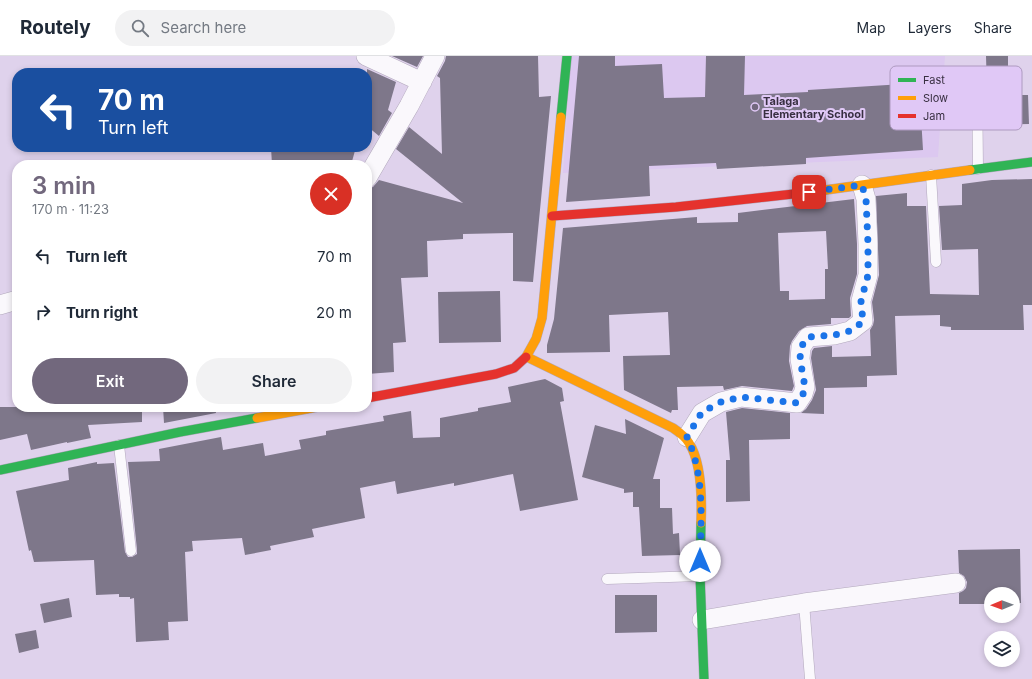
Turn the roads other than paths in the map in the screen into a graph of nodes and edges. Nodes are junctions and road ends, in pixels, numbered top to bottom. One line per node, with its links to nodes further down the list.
1 (366, 56): 4 (street)
2 (435, 56): 4 (street)
3 (566, 56): 11 (street)
4 (422, 82): 8 (street)
5 (978, 130): 7 (lane)
6 (1032, 162): 7 (street)
7 (978, 169): 9 (street)
8 (372, 170)
9 (931, 175): 10 (street); 12 (lane)
10 (862, 185): 11 (street); 18 (street)
11 (552, 216): 15 (street)
12 (936, 262)
13 (12, 301): 14 (street)
14 (0, 305)
15 (527, 357): 16 (street); 18 (street)
16 (372, 397)
17 (291, 412): 19 (street)
18 (687, 437): 22 (street)
19 (119, 445): 20 (street); 21 (lane)
20 (0, 470)
21 (131, 551)
22 (700, 576): 23 (lane); 26 (street)
23 (607, 579)
24 (956, 583): 25 (street)
25 (804, 603): 26 (street); 28 (lane)
26 (702, 620): 27 (street)
27 (704, 679)
28 (810, 679)

